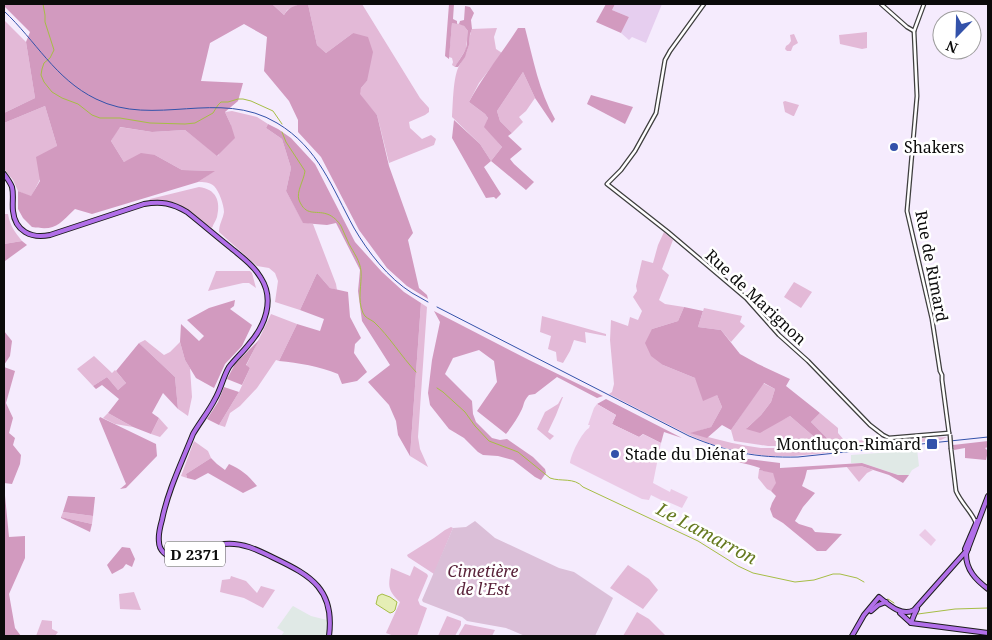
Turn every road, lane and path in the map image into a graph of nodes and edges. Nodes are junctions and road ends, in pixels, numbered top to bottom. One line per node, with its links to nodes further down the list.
1 (704, 4): 6 (street, Rue de Marignon)
2 (881, 4): 4 (street)
3 (924, 4): 4 (street, Rue de Rimard)
4 (914, 31): 6 (street, Rue de Rimard)
5 (4, 174): 22 (main road, D 2371)
6 (949, 434): 8 (street, Rue de Rimard, bridge)
7 (988, 496): 8 (main road)
8 (976, 525): 9 (main road); 10 (main road)
9 (968, 549): 10 (main road); 11 (main road)
10 (961, 555): 11 (main road); 13 (main road)
11 (966, 560): 12 (main road)
12 (988, 589)
13 (922, 601): 17 (main road); 18 (main road)
14 (886, 602): 15 (main road); 19 (main road); 19 (main road)
15 (895, 608): 16 (main road); 17 (main road)
16 (900, 613): 17 (main road); 20 (main road)
17 (906, 614): 18 (main road)
18 (914, 615): 20 (main road)
19 (862, 618): 23 (main road)
20 (911, 623): 21 (main road)
21 (988, 633)
22 (329, 636)
23 (852, 636)

